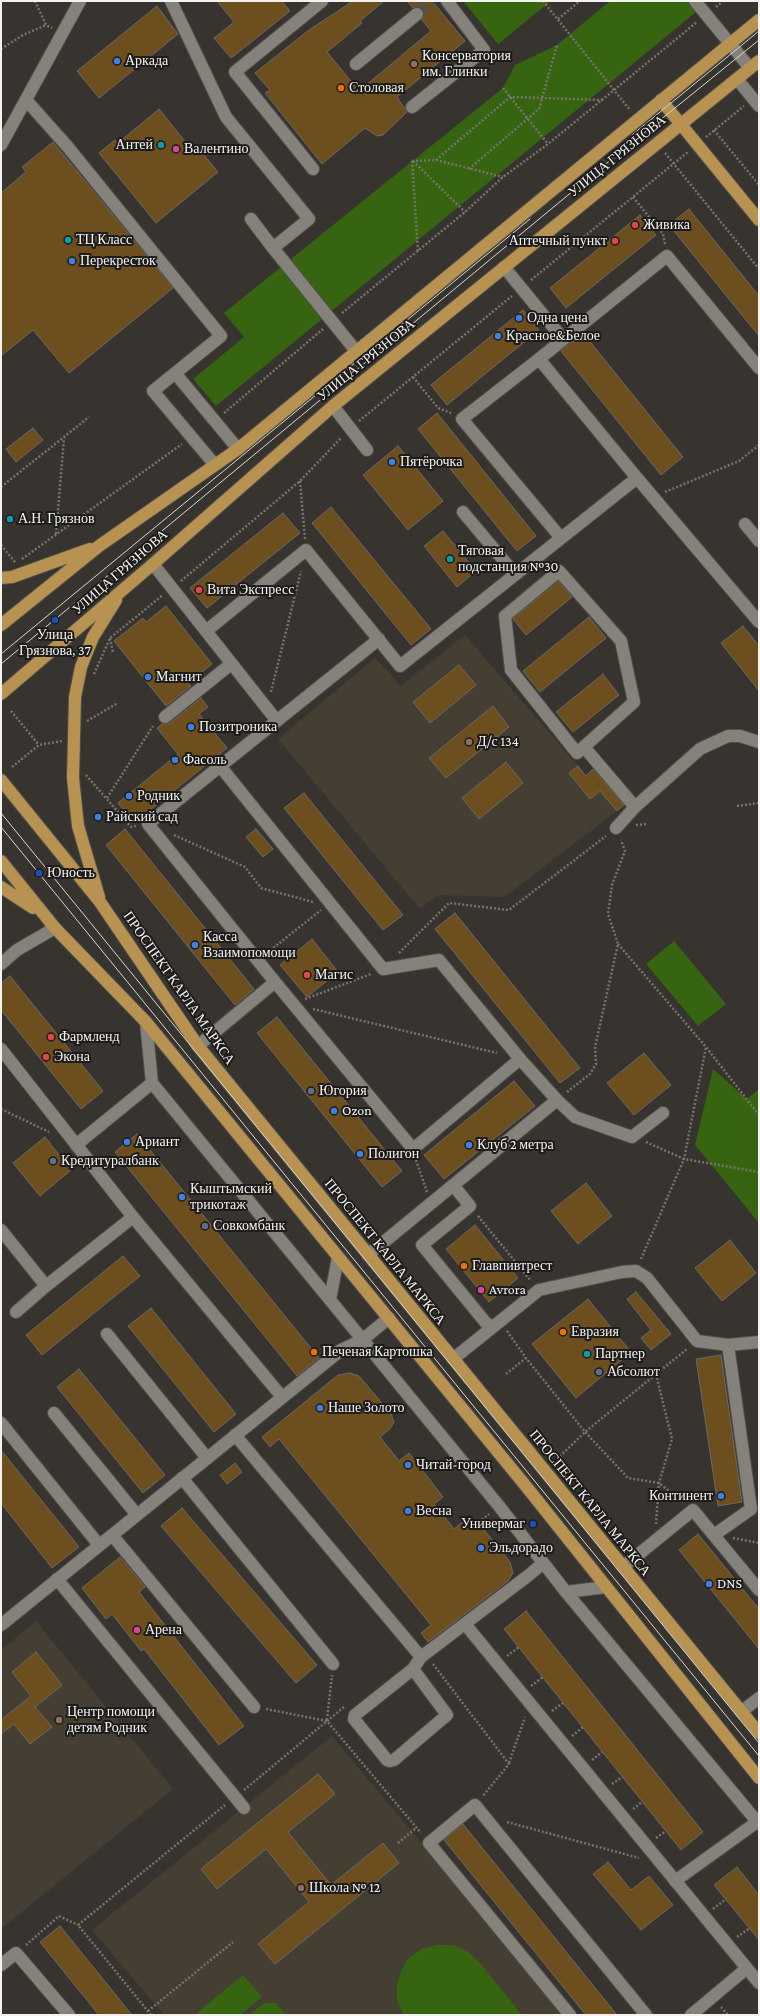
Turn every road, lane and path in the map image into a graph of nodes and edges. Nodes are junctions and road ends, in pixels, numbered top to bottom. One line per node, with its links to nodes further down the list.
1 (35, 1): 15 (path)
2 (80, 1): 16 (street)
3 (171, 1): 51 (street)
4 (447, 1): 31 (street)
5 (543, 1): 13 (path)
6 (580, 1): 13 (path)
7 (695, 1): 12 (street)
8 (723, 1): 10 (path)
9 (317, 2): 43 (street)
10 (719, 2): 12 (path)
11 (417, 14): 20 (street)
12 (706, 15): 17 (street); 24 (path)
13 (558, 19): 24 (path)
14 (759, 20): 17 (main road, УЛИЦА ГРЯЗНОВА)
15 (46, 25): 16 (path); 19 (path)
16 (62, 34): 27 (street)
17 (730, 44): 21 (street); 29 (main road, УЛИЦА ГРЯЗНОВА)
18 (557, 45): 26 (path)
19 (1, 49)
20 (356, 64)
21 (754, 64): 22 (main road, УЛИЦА ГРЯЗНОВА)
22 (736, 79): 30 (street); 34 (main road, УЛИЦА ГРЯЗНОВА)
23 (503, 88): 25 (path)
24 (614, 91): 28 (path); 33 (path)
25 (510, 97): 26 (path); 32 (path); 40 (path)
26 (542, 98): 28 (path); 32 (path)
27 (26, 100): 39 (street); 62 (street)
28 (602, 100): 37 (path)
29 (661, 100): 33 (main road, УЛИЦА ГРЯЗНОВА); 34 (main road)
30 (756, 103): 35 (path)
31 (412, 107)
32 (527, 118): 37 (path); 44 (path)
33 (638, 120): 59 (main road, УЛИЦА ГРЯЗНОВА)
34 (681, 124): 36 (main road, УЛИЦА ГРЯЗНОВА); 38 (main road)
35 (714, 130): 38 (path); 46 (path)
36 (657, 143): 42 (path); 54 (main road, УЛИЦА ГРЯЗНОВА)
37 (548, 144): 45 (path)
38 (697, 144): 42 (path); 50 (main road)
39 (1, 145)
40 (436, 160): 41 (path); 44 (path)
41 (412, 161): 48 (path); 52 (path)
42 (673, 164): 47 (path); 55 (path)
43 (313, 169)
44 (469, 169): 45 (path)
45 (503, 177): 48 (path)
46 (759, 185)
47 (633, 197): 53 (path); 56 (path)
48 (465, 212): 52 (path)
49 (251, 219): 51 (street)
50 (759, 220)
51 (273, 248): 57 (street)
52 (418, 251): 57 (path)
53 (667, 256): 58 (street); 61 (street)
54 (504, 268): 56 (street); 64 (main road, УЛИЦА ГРЯЗНОВА)
55 (759, 269)
56 (520, 289): 58 (street); 63 (path)
57 (332, 321): 59 (street); 67 (path)
58 (563, 339): 60 (street)
59 (356, 351): 72 (main road, УЛИЦА ГРЯЗНОВА)
60 (539, 359): 66 (street); 75 (street)
61 (759, 368)
62 (175, 373): 67 (street); 70 (street)
63 (413, 377): 66 (path); 68 (path)
64 (332, 406): 68 (street); 87 (main road, УЛИЦА ГРЯЗНОВА)
65 (90, 417): 69 (path)
66 (462, 419): 82 (street)
67 (215, 421): 72 (street)
68 (350, 428): 73 (street); 76 (path)
69 (64, 437): 77 (path); 81 (path)
70 (192, 437): 74 (street); 81 (path)
71 (759, 445): 78 (path)
72 (238, 449): 74 (main road, УЛИЦА ГРЯЗНОВА)
73 (367, 450)
74 (215, 465): 85 (main road, УЛИЦА ГРЯЗНОВА)
75 (637, 478): 78 (street); 82 (street)
76 (300, 481): 86 (path); 90 (path)
77 (1, 487)
78 (653, 497): 92 (street)
79 (463, 512): 88 (street)
80 (745, 524): 83 (street)
81 (56, 535): 84 (path)
82 (561, 538): 88 (street)
83 (759, 541)
84 (1, 545)
85 (99, 546): 89 (main road); 93 (main road, УЛИЦА ГРЯЗНОВА)
86 (306, 550): 94 (street); 96 (street); 102 (path)
87 (153, 564): 90 (street); 91 (main road, УЛИЦА ГРЯЗНОВА)
88 (515, 574): 96 (street)
89 (1, 578)
90 (172, 588): 94 (street); 95 (path)
91 (123, 589): 100 (main road, УЛИЦА ГРЯЗНОВА); 128 (main road)
92 (759, 622)
93 (1, 625)
94 (206, 631): 98 (street)
95 (110, 638): 97 (path); 99 (path)
96 (379, 639): 106 (street)
97 (113, 652)
98 (231, 664): 102 (street); 105 (street)
99 (92, 679)
100 (1, 694)
101 (118, 703): 107 (path)
102 (267, 708): 106 (street)
103 (11, 711): 112 (path)
104 (87, 714): 107 (path)
105 (165, 717)
106 (277, 721): 114 (street)
107 (87, 722): 109 (path)
108 (153, 726): 118 (path)
109 (86, 728)
110 (66, 740): 112 (path)
111 (759, 742): 121 (street)
112 (39, 745): 115 (path)
113 (584, 747): 113 (street); 121 (street)
114 (220, 766): 122 (street); 129 (street)
115 (12, 767)
116 (1, 780): 128 (main road, ПРОСПЕКТ КАРЛА МАРКСА)
117 (86, 781): 118 (path)
118 (108, 798): 122 (path)
119 (759, 802): 120 (path)
120 (737, 806)
121 (635, 807): 124 (street)
122 (148, 824): 133 (street)
123 (647, 824): 124 (path)
124 (616, 828): 132 (path); 135 (path)
125 (169, 833): 129 (path)
126 (1, 861): 130 (main road)
127 (1, 887): 130 (main road)
128 (100, 902): 139 (main road, ПРОСПЕКТ КАРЛА МАРКСА)
129 (331, 908): 133 (path); 135 (street)
130 (45, 916): 131 (main road)
131 (55, 928): 134 (street); 138 (main road)
132 (618, 944): 140 (path); 145 (path)
133 (258, 961): 136 (street)
134 (1, 964)
135 (383, 969): 137 (path); 143 (street)
136 (275, 982): 137 (street); 139 (street)
137 (294, 1004): 142 (path); 152 (street)
138 (146, 1022): 144 (street); 161 (main road)
139 (198, 1046): 160 (main road, ПРОСПЕКТ КАРЛА МАРКСА)
140 (706, 1047): 148 (path); 153 (path)
141 (1, 1049): 151 (street)
142 (498, 1053)
143 (520, 1059): 145 (street); 152 (street)
144 (152, 1083): 151 (street); 165 (street)
145 (557, 1100): 150 (street); 155 (street)
146 (1, 1109): 149 (path)
147 (663, 1113): 150 (street)
148 (759, 1115)
149 (56, 1135)
150 (632, 1137): 153 (path)
151 (76, 1145): 158 (street)
152 (412, 1149): 156 (path)
153 (684, 1159): 154 (path); 162 (path)
154 (759, 1172)
155 (453, 1185): 156 (street); 157 (street)
156 (431, 1203): 160 (street)
157 (470, 1206): 164 (path); 168 (street)
158 (133, 1217): 163 (street); 178 (street)
159 (1, 1230): 163 (street)
160 (368, 1255): 174 (main road, ПРОСПЕКТ КАРЛА МАРКСА)
161 (338, 1257): 165 (street); 167 (main road)
162 (636, 1271): 164 (street); 171 (street)
163 (46, 1286): 166 (street)
164 (539, 1290): 168 (street)
165 (330, 1300): 170 (street)
166 (16, 1312)
167 (389, 1318): 170 (street); 197 (main road)
168 (496, 1323): 174 (street); 175 (path)
169 (107, 1334): 184 (street)
170 (362, 1340): 178 (street); 194 (street)
171 (697, 1341): 173 (street); 177 (path)
172 (759, 1342): 173 (street)
173 (728, 1345): 191 (street)
174 (453, 1358): 195 (main road, ПРОСПЕКТ КАРЛА МАРКСА)
175 (526, 1358): 176 (path); 181 (path)
176 (506, 1374)
177 (656, 1374): 181 (path); 186 (path)
178 (282, 1397): 182 (street)
179 (54, 1413): 188 (street)
180 (1, 1423): 193 (street)
181 (585, 1432): 183 (path); 186 (path)
182 (235, 1435): 184 (street); 202 (street)
183 (568, 1450)
184 (207, 1458): 185 (street)
185 (182, 1478): 188 (street); 203 (street)
186 (659, 1483): 187 (path); 189 (path)
187 (693, 1510): 189 (street); 191 (street)
188 (137, 1515): 190 (street)
189 (663, 1534): 195 (street)
190 (112, 1535): 193 (street); 207 (street)
191 (714, 1535): 192 (path); 198 (street)
192 (759, 1543)
193 (99, 1545): 196 (street)
194 (543, 1563): 199 (street); 200 (street)
195 (623, 1567): 209 (main road, ПРОСПЕКТ КАРЛА МАРКСА)
196 (57, 1579): 201 (street); 214 (street)
197 (606, 1587): 199 (street); 213 (main road)
198 (759, 1590)
199 (566, 1592): 218 (street)
200 (465, 1624): 202 (street); 206 (street)
201 (1, 1625)
202 (423, 1655): 204 (street); 212 (path)
203 (334, 1664): 210 (path)
204 (413, 1669): 204 (street)
205 (759, 1698): 209 (street)
206 (529, 1703): 212 (path); 222 (street)
207 (254, 1707): 210 (path)
208 (345, 1707): 210 (path)
209 (741, 1712): 211 (main road, ПРОСПЕКТ КАРЛА МАРКСА)
210 (327, 1721): 214 (path); 219 (path)
211 (759, 1733)
212 (509, 1764): 215 (path)
213 (759, 1778)
214 (235, 1798): 216 (street); 224 (path)
215 (475, 1805): 217 (street); 221 (street)
216 (244, 1808)
217 (486, 1817): 222 (path); 234 (street)
218 (758, 1823): 223 (street)
219 (416, 1828): 220 (path); 221 (path)
220 (398, 1843)
221 (429, 1843): 233 (street)
222 (661, 1863): 223 (street)
223 (675, 1881): 228 (street)
224 (78, 1925): 226 (path); 230 (path)
225 (233, 1942): 230 (path)
226 (16, 1953): 227 (street); 231 (street)
227 (1, 1965)
228 (746, 1968): 229 (street); 235 (street)
229 (759, 1983)
230 (148, 2011): 232 (path)
231 (69, 2015)
232 (151, 2015)
233 (570, 2015)
234 (646, 2015)
235 (691, 2015)

